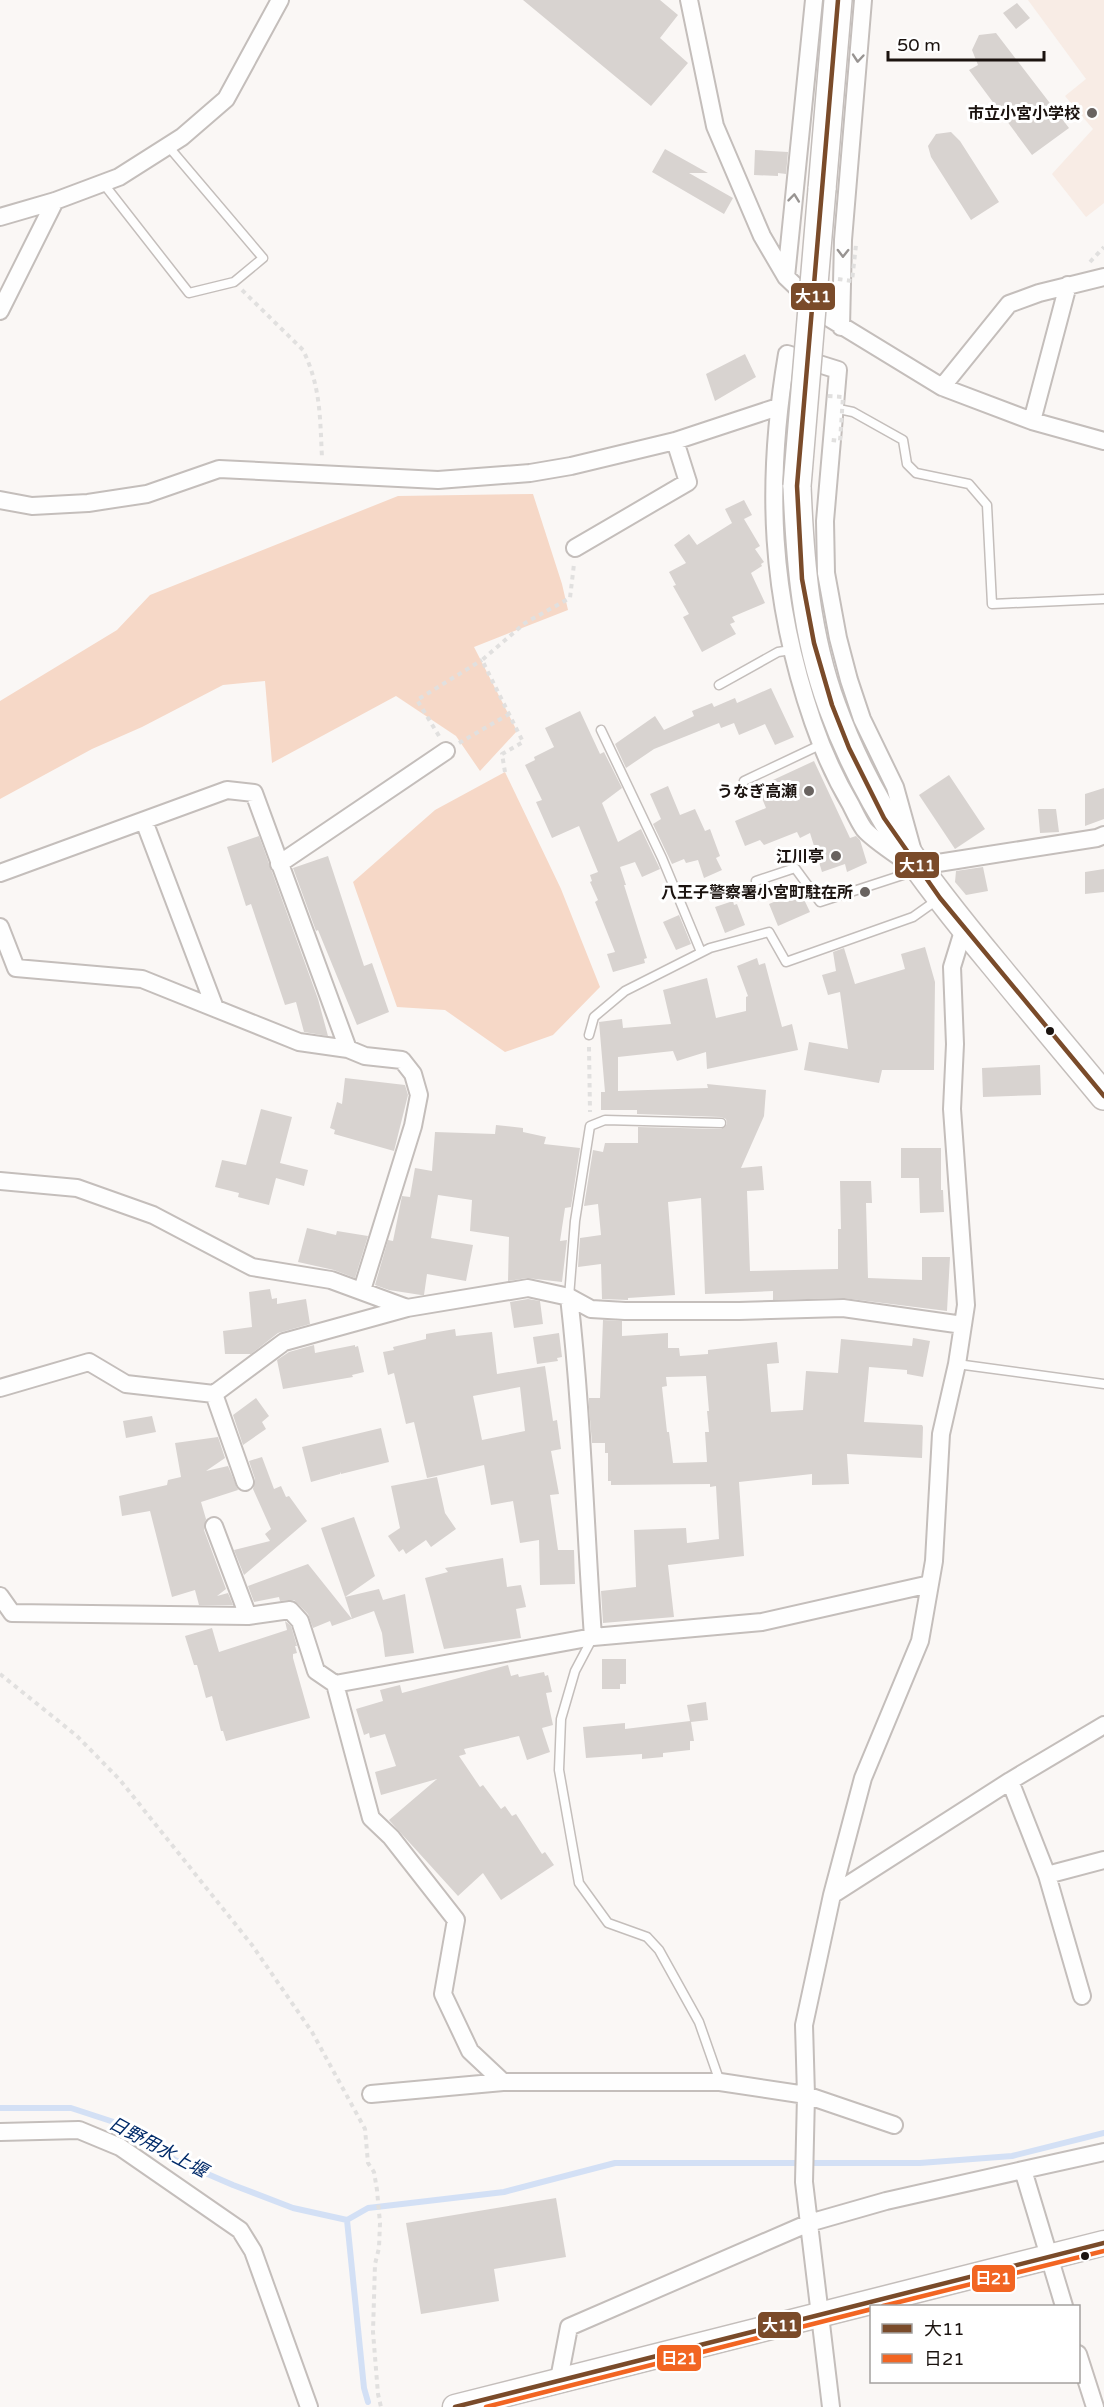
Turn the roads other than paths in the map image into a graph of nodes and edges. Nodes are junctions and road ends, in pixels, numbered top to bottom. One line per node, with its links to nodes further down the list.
1 (280, 0): 6 (street)
2 (688, 0): 10 (street)
3 (814, 0): 10 (street, one-way to 3)
4 (838, 0): 33 (main road, bridge)
5 (863, 0): 14 (street, one-way to 14)
6 (168, 146): 7 (street); 7 (lane)
7 (103, 183): 8 (street)
8 (55, 201): 9 (street); 13 (street)
9 (0, 217)
10 (786, 277): 14 (street)
11 (1104, 278): 12 (street)
12 (1068, 285): 15 (street); 18 (street)
13 (0, 311)
14 (841, 327): 15 (street)
15 (942, 387): 18 (street)
16 (830, 402): 17 (street); 23 (lane); 33 (street)
17 (778, 407): 19 (street); 24 (street)
18 (1032, 421): 20 (street)
19 (675, 441): 21 (street); 22 (street)
20 (1104, 441)
21 (0, 500)
22 (575, 548)
23 (1104, 599)
24 (791, 650): 25 (lane); 27 (street)
25 (719, 685)
26 (601, 730): 39 (lane)
27 (820, 745): 29 (lane); 33 (street)
28 (445, 747): 32 (street)
29 (744, 781)
30 (144, 821): 32 (street); 34 (street); 40 (street)
31 (1104, 835): 33 (street)
32 (279, 864): 42 (street)
33 (918, 870): 35 (lane); 36 (main road)
34 (0, 873)
35 (756, 881)
36 (940, 898): 38 (main road); 39 (lane)
37 (0, 927): 40 (street)
38 (964, 928): 43 (main road); 49 (street)
39 (701, 952): 41 (lane)
40 (215, 1008): 42 (street)
41 (589, 1035)
42 (348, 1049): 46 (street)
43 (1104, 1096)
44 (722, 1123): 47 (lane)
45 (0, 1181): 46 (street)
46 (362, 1290): 48 (street)
47 (569, 1297): 48 (street); 49 (street); 59 (street)
48 (407, 1308): 53 (street)
49 (963, 1325): 50 (street)
50 (957, 1364): 51 (lane); 56 (street)
51 (1104, 1384)
52 (0, 1388): 53 (street)
53 (214, 1394): 54 (street)
54 (245, 1482)
55 (214, 1526): 58 (street)
56 (930, 1584): 59 (street); 65 (street)
57 (0, 1596): 58 (street)
58 (248, 1616): 60 (street)
59 (593, 1636): 60 (street); 68 (lane)
60 (335, 1684): 67 (street)
61 (1104, 1725): 62 (street)
62 (1010, 1781): 64 (street); 65 (street)
63 (1104, 1860): 64 (street)
64 (1047, 1875): 66 (street)
65 (832, 1895): 70 (street)
66 (1082, 1996)
67 (503, 2082): 68 (street); 69 (street)
68 (720, 2082): 70 (street)
69 (371, 2094)
70 (806, 2095): 71 (street); 75 (street)
71 (894, 2125)
72 (0, 2132): 82 (street)
73 (1104, 2152): 74 (street)
74 (1023, 2170): 75 (street); 77 (street)
75 (809, 2223): 79 (street); 81 (street)
76 (1104, 2243): 77 (main road)
77 (1048, 2257): 78 (street); 79 (main road)
78 (1063, 2305)
79 (820, 2313): 81 (main road); 84 (street)
80 (1080, 2360): 85 (street)
81 (559, 2379): 83 (main road)
82 (309, 2407)
83 (455, 2407)
84 (831, 2407)
85 (1095, 2407)

